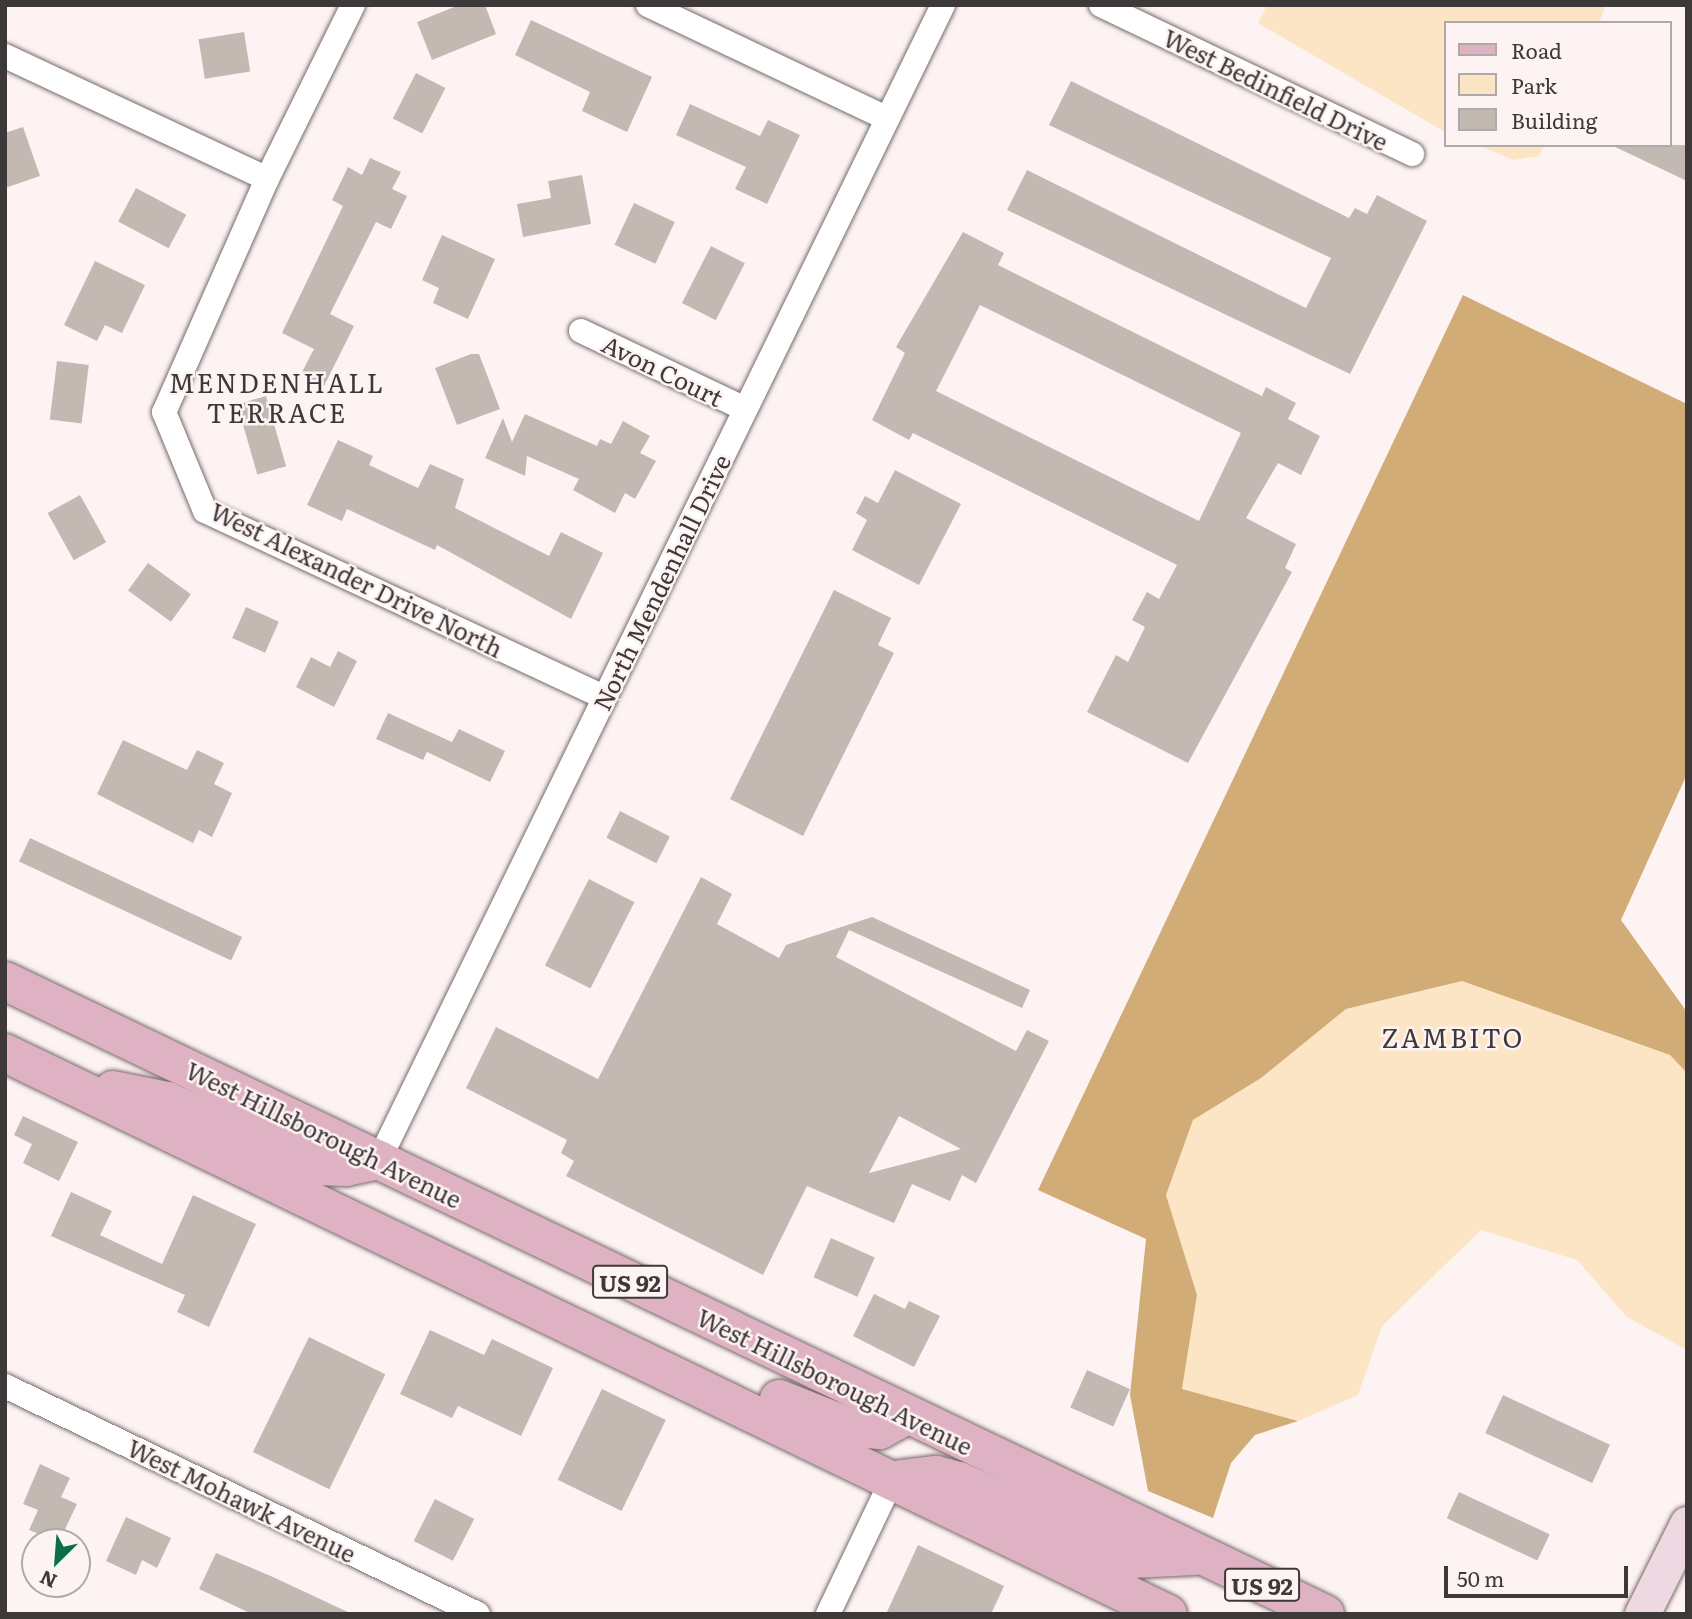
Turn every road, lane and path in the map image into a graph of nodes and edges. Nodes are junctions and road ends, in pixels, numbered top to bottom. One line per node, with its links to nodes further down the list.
1 (353, 5): 8 (street, West Alexander Drive North)
2 (649, 5): 6 (street)
3 (943, 5): 6 (street, North Mendenhall Drive)
4 (1101, 5): 7 (street, West Bedinfield Drive)
5 (5, 56): 8 (street)
6 (886, 118): 10 (street, North Mendenhall Drive)
7 (1412, 154)
8 (267, 179): 11 (street, West Alexander Drive North)
9 (581, 331): 10 (street, Avon Court)
10 (745, 409): 11 (street, North Mendenhall Drive)
11 (604, 697): 15 (street, North Mendenhall Drive)
12 (5, 981): 15 (main road, West Hillsborough Avenue / US 92)
13 (5, 1053): 14 (main road, US 92)
14 (80, 1089): 15 (main road); 16 (main road, US 92)
15 (379, 1160): 18 (main road, West Hillsborough Avenue / US 92)
16 (665, 1371): 18 (main road); 19 (main road, US 92)
17 (5, 1386): 22 (street, West Mohawk Avenue)
18 (907, 1415): 21 (main road, West Hillsborough Avenue / US 92)
19 (892, 1480): 21 (main road); 23 (street); 24 (main road, US 92)
20 (1687, 1524): 26 (street)
21 (1198, 1556): 25 (main road, West Hillsborough Avenue / US 92)
22 (478, 1614)
23 (828, 1614)
24 (1168, 1614)
25 (1325, 1614)
26 (1642, 1614)

